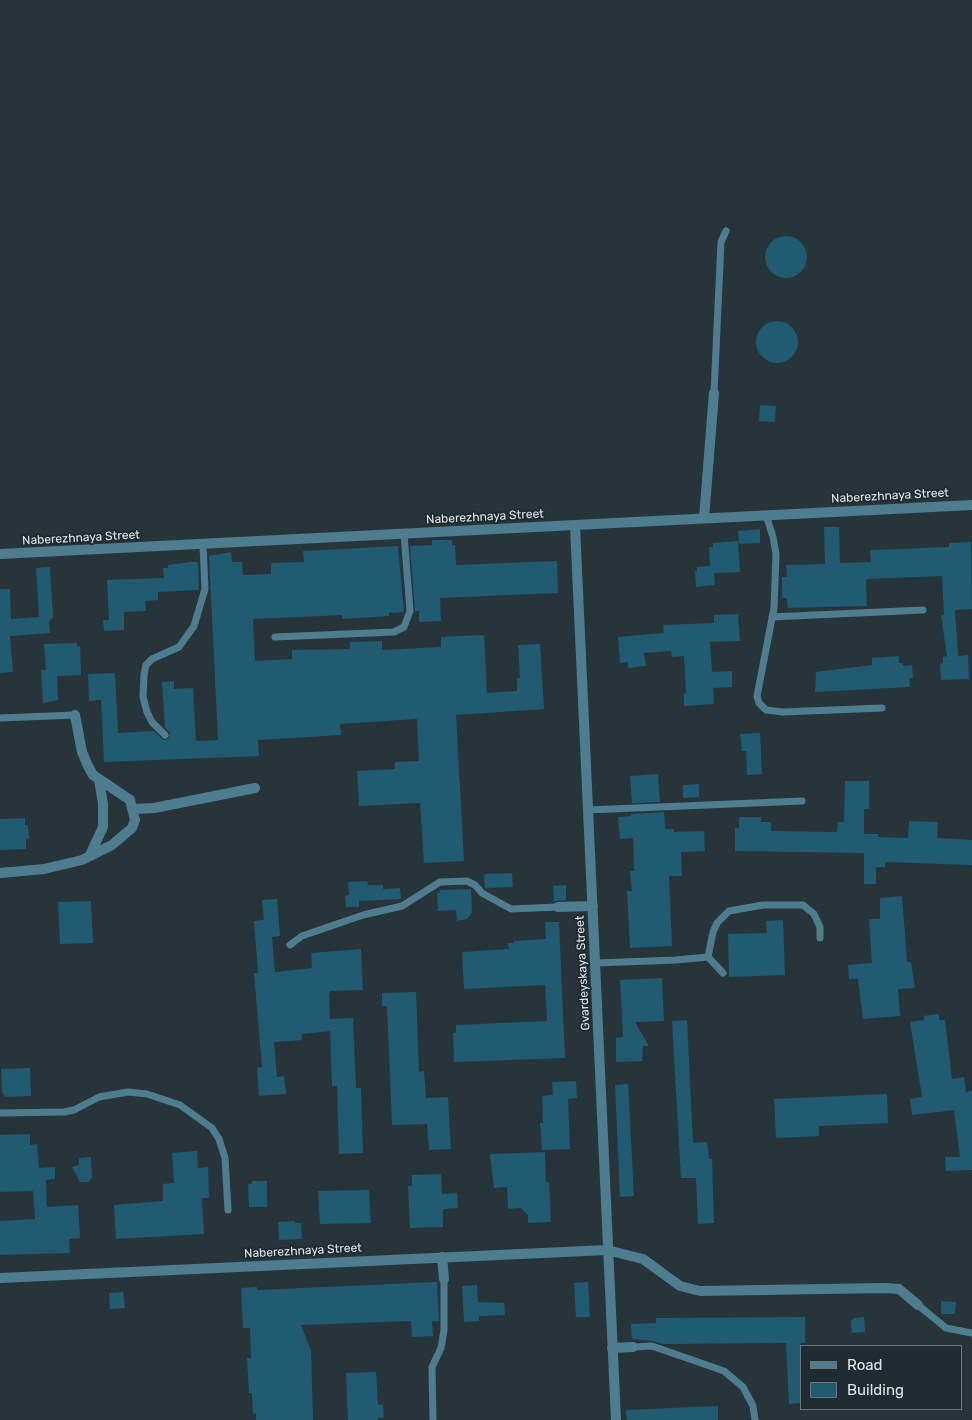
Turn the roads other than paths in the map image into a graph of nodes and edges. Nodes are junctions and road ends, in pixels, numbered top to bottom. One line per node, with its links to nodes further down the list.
1 (726, 231): 2 (lane)
2 (714, 393): 5 (street)
3 (972, 505): 4 (street, Naberezhnaya Street)
4 (766, 515): 5 (street, Naberezhnaya Street); 11 (lane)
5 (704, 518): 6 (street, Naberezhnaya Street)
6 (574, 526): 7 (street, Naberezhnaya Street); 21 (street, Gvardeyskaya Street)
7 (404, 534): 8 (street, Naberezhnaya Street); 12 (lane)
8 (203, 545): 9 (street, Naberezhnaya Street); 16 (lane)
9 (0, 554)
10 (923, 610): 11 (lane)
11 (772, 617): 13 (lane)
12 (275, 637)
13 (882, 708)
14 (76, 715): 15 (lane); 17 (street)
15 (0, 718)
16 (165, 735)
17 (99, 779): 20 (street); 22 (street)
18 (255, 788): 20 (street)
19 (802, 801): 21 (lane)
20 (134, 809): 22 (street)
21 (588, 810): 24 (street, Gvardeyskaya Street)
22 (90, 856): 23 (street)
23 (0, 873)
24 (592, 906): 25 (street); 29 (street, Gvardeyskaya Street)
25 (558, 907): 27 (lane)
26 (820, 938): 28 (lane)
27 (290, 946)
28 (708, 956): 29 (lane); 30 (lane)
29 (596, 963): 33 (street, Gvardeyskaya Street)
30 (723, 973)
31 (0, 1113): 32 (lane)
32 (228, 1210)
33 (607, 1250): 34 (street, Naberezhnaya Street); 37 (street, Naberezhnaya Street); 40 (street, Gvardeyskaya Street)
34 (442, 1257): 35 (street, Naberezhnaya Street); 36 (street)
35 (0, 1278)
36 (444, 1279): 41 (lane)
37 (918, 1305): 38 (lane)
38 (972, 1333)
39 (633, 1347): 40 (street); 43 (lane)
40 (612, 1348): 42 (street, Gvardeyskaya Street)
41 (433, 1420)
42 (616, 1420)
43 (755, 1420)

